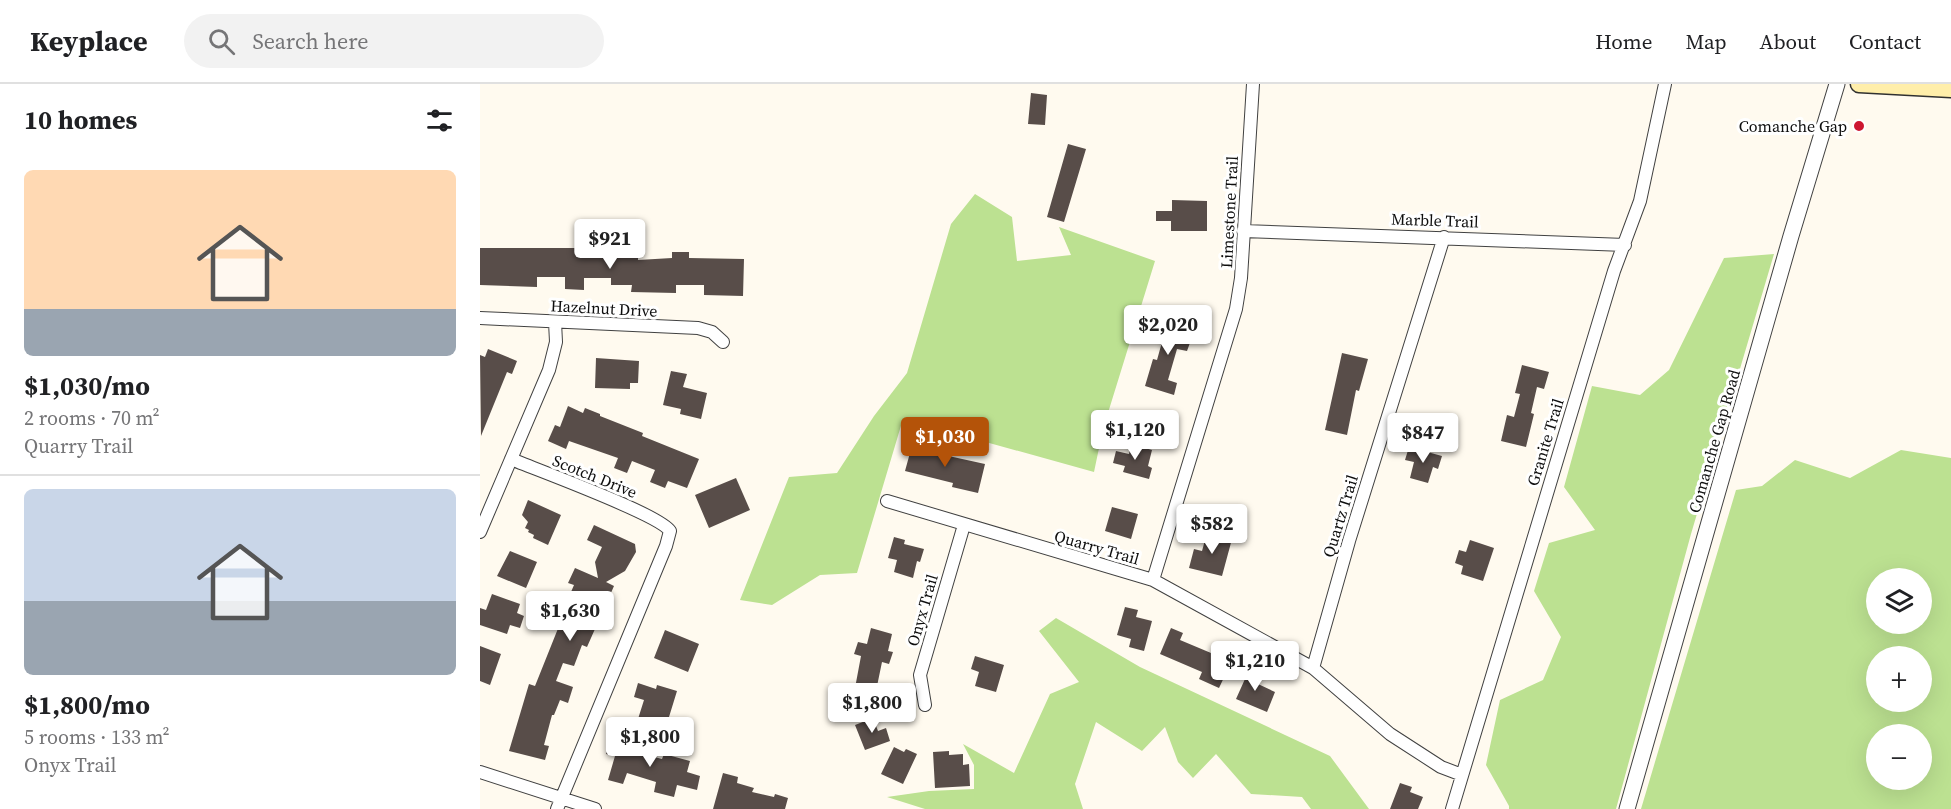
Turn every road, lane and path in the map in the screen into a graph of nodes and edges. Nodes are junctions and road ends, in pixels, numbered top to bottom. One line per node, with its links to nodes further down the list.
1 (1253, 84): 6 (street, Limestone Trail)
2 (1665, 84): 8 (street, Granite Trail)
3 (1837, 84): 24 (street, Comanche Gap Road)
4 (1859, 84): 5 (main road)
5 (1951, 89)
6 (1243, 231): 7 (street, Marble Trail); 16 (street, Limestone Trail)
7 (1444, 237): 8 (street, Marble Trail); 17 (street, Quartz Trail)
8 (1625, 245): 20 (street, Granite Trail)
9 (480, 318): 10 (street, Hazelnut Drive)
10 (555, 322): 11 (street, Hazelnut Drive); 12 (street)
11 (723, 342)
12 (511, 459): 15 (street); 21 (street, Scotch Drive)
13 (887, 501): 14 (street, Quarry Trail)
14 (964, 525): 16 (street, Quarry Trail); 18 (street, Onyx Trail)
15 (480, 532)
16 (1153, 580): 17 (street, Quarry Trail)
17 (1312, 668): 20 (street, Quarry Trail)
18 (925, 705)
19 (480, 772): 21 (street)
20 (1462, 775): 23 (street, Granite Trail)
21 (559, 804): 22 (street)
22 (595, 809)
23 (1452, 809)
24 (1627, 809)

